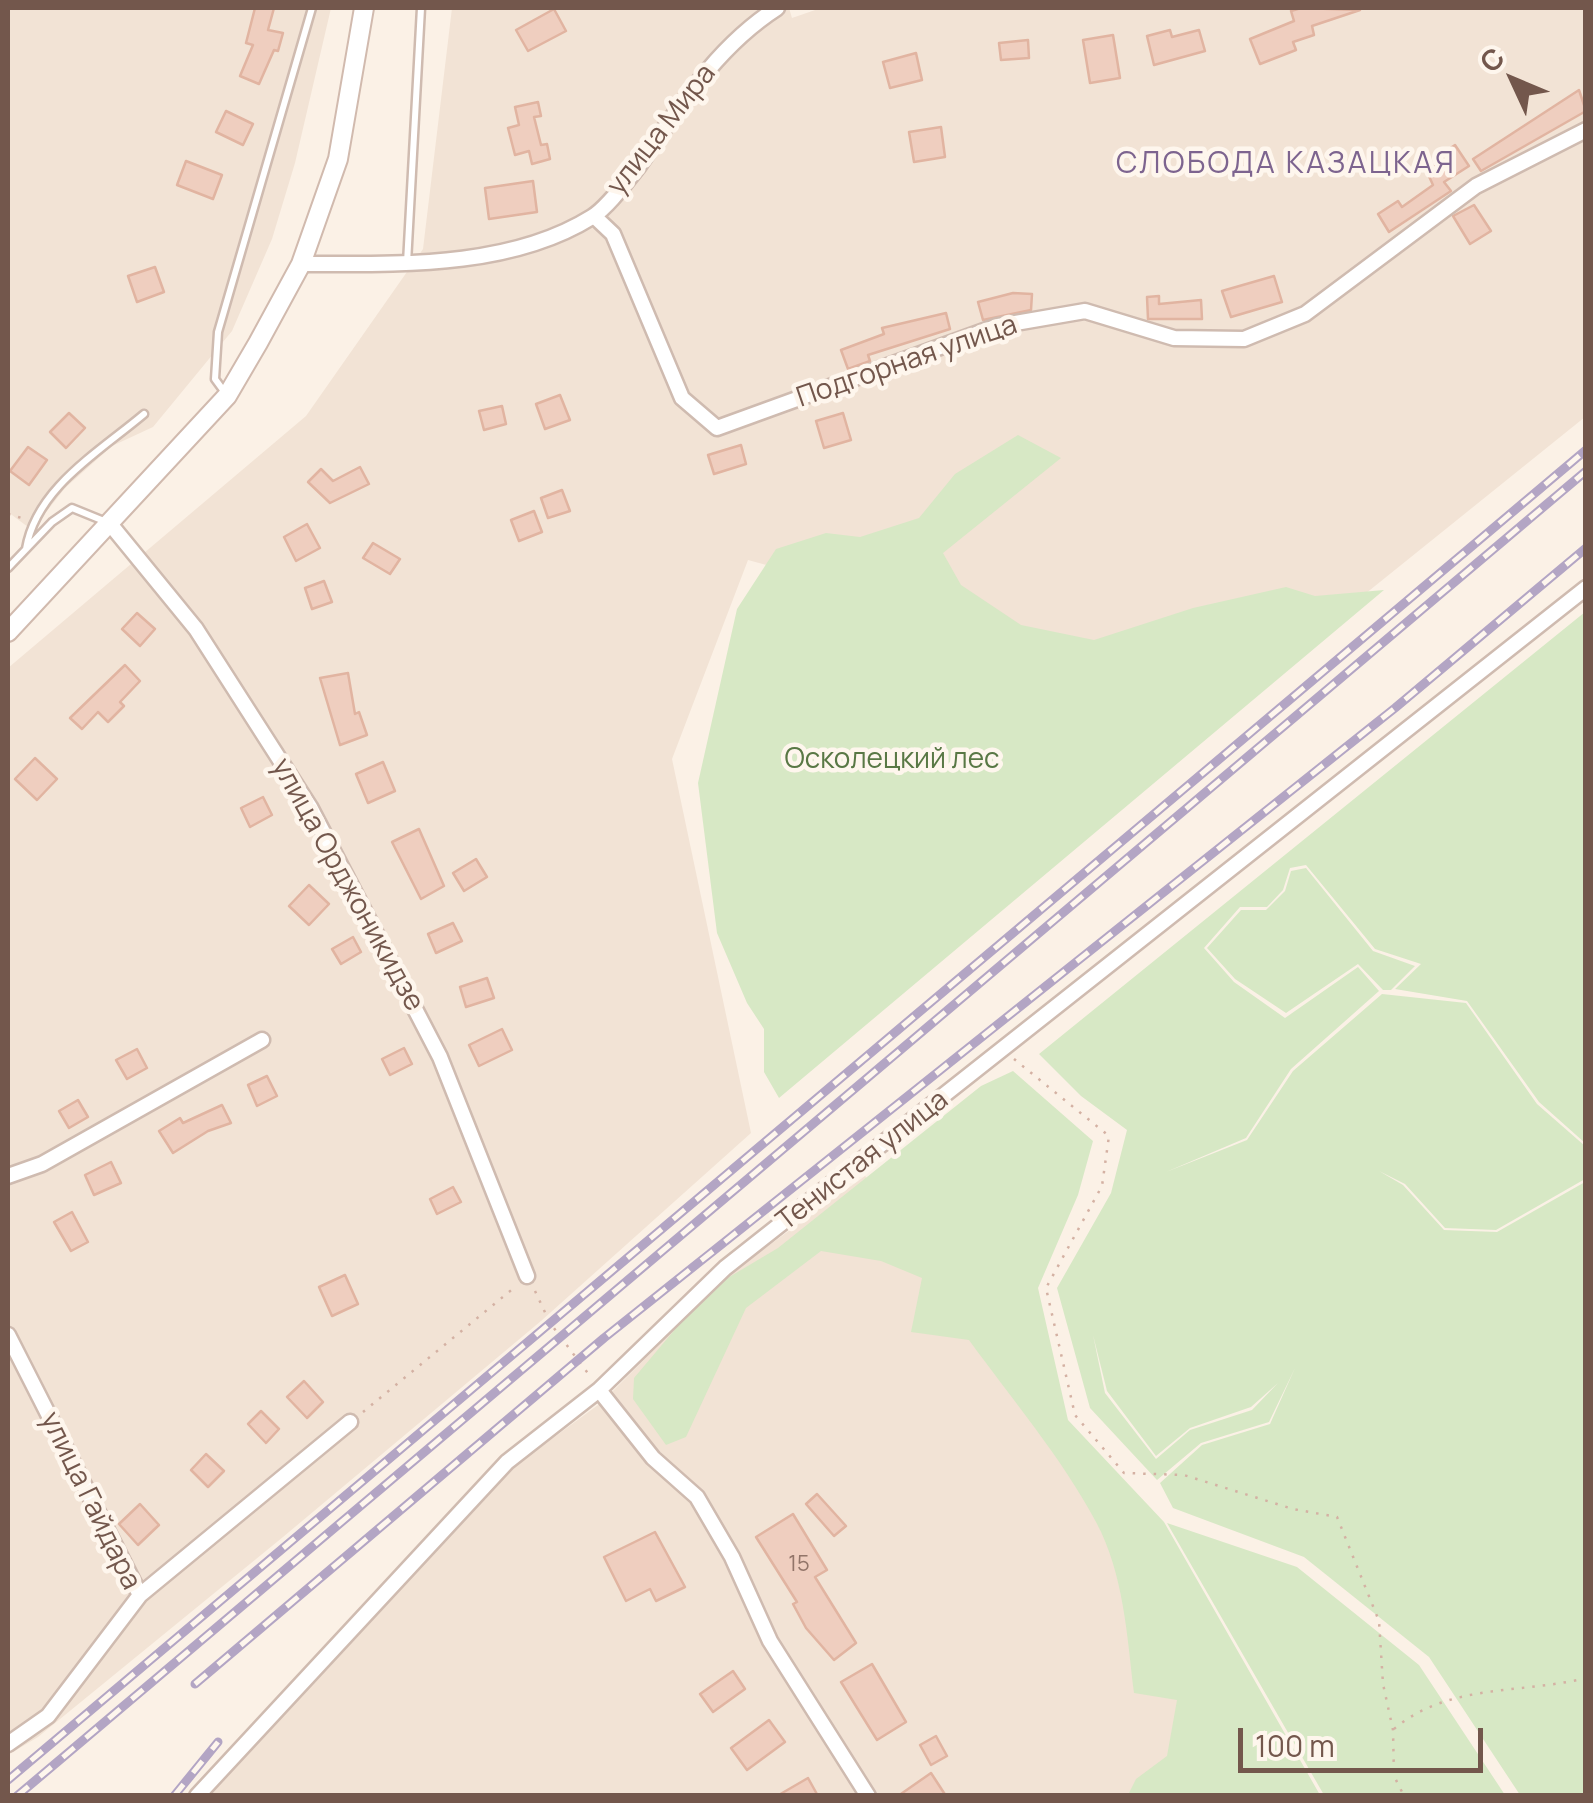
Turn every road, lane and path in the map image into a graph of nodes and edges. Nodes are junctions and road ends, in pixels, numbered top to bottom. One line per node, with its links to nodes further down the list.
1 (312, 8): 9 (lane)
2 (364, 8): 7 (main road)
3 (421, 8): 8 (lane)
4 (777, 8): 6 (street, улица Мира)
5 (1586, 130): 6 (street, Подгорная улица)
6 (594, 216): 8 (street, улица Мира)
7 (301, 264): 8 (street, улица Мира); 9 (main road)
8 (408, 264)
9 (228, 396): 13 (main road)
10 (144, 414): 12 (lane)
11 (8, 514): 12 (path)
12 (31, 520): 14 (lane)
13 (111, 525): 14 (lane); 17 (main road); 21 (street, улица Орджоникидзе)
14 (26, 549): 15 (lane)
15 (8, 568)
16 (1586, 588): 19 (street, Тенистая улица)
17 (8, 632)
18 (262, 1040): 20 (street)
19 (1005, 1051): 23 (street, Тенистая улица); 27 (path)
20 (8, 1176)
21 (528, 1276): 23 (path); 24 (path)
22 (8, 1335): 25 (street, улица Гайдара)
23 (599, 1390): 29 (street, Тенистая улица); 30 (street)
24 (350, 1422): 25 (street)
25 (140, 1595): 28 (street, улица Гайдара)
26 (1586, 1678): 27 (path)
27 (1393, 1730): 31 (path)
28 (8, 1744)
29 (197, 1796)
30 (868, 1796)
31 (1404, 1796)

